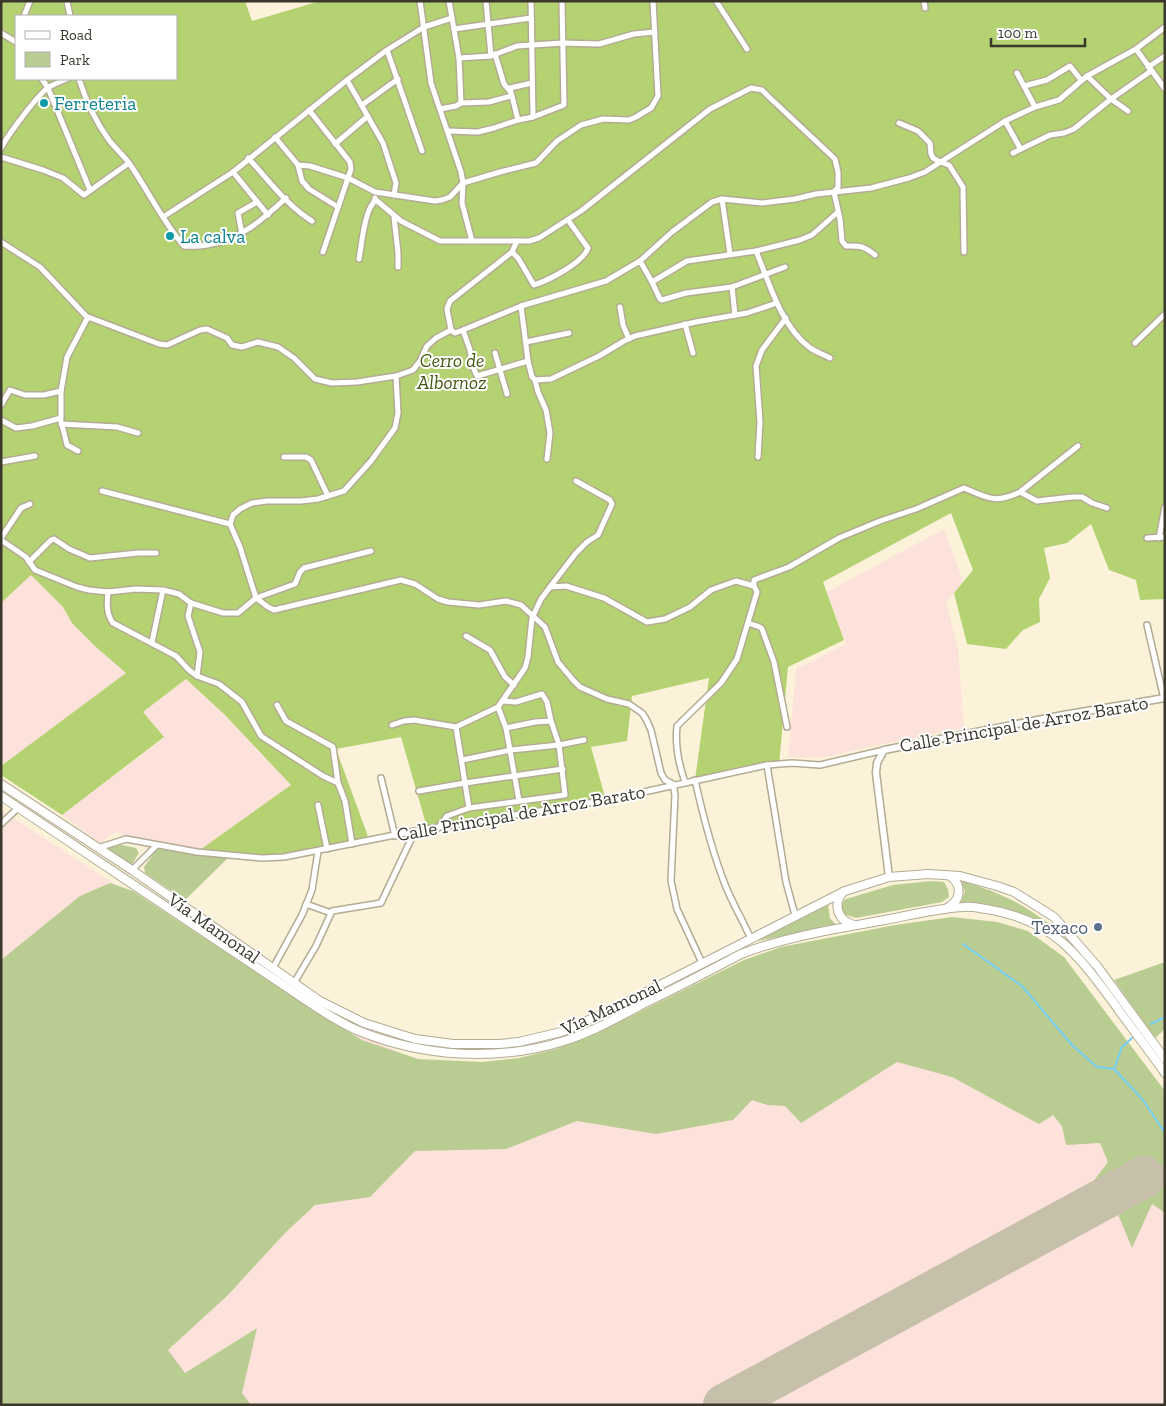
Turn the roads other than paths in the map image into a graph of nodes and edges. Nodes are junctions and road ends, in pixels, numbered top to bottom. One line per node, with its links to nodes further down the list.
1 (30, 1): 12 (street)
2 (67, 1): 13 (street)
3 (420, 1): 17 (street)
4 (449, 1): 14 (street)
5 (486, 1): 16 (street)
6 (531, 1): 15 (street)
7 (562, 1): 25 (street)
8 (653, 1): 21 (street)
9 (716, 1): 27 (street)
10 (924, 1): 11 (street)
11 (925, 8)
12 (24, 15)
13 (70, 15)
14 (452, 18): 17 (street); 19 (street)
15 (531, 18): 16 (street); 26 (street)
16 (488, 24): 19 (street); 30 (street)
17 (424, 27): 29 (street); 51 (street)
18 (1165, 27): 20 (street)
19 (454, 29): 32 (street)
20 (1160, 31): 23 (street); 28 (street)
21 (655, 32): 25 (street); 73 (street)
22 (1, 33): 24 (street)
23 (1165, 37)
24 (15, 39)
25 (563, 43): 26 (street); 55 (street)
26 (531, 46): 30 (street); 42 (street)
27 (747, 49)
28 (1136, 49): 33 (street); 35 (street)
29 (388, 50): 36 (street); 40 (street)
30 (493, 55): 32 (street); 46 (street)
31 (1165, 56): 33 (street)
32 (459, 58): 48 (street)
33 (1150, 68): 45 (street); 47 (street)
34 (1017, 73): 43 (street)
35 (1087, 76): 41 (street); 47 (street)
36 (398, 79): 49 (street); 64 (street)
37 (43, 80): 44 (street)
38 (65, 80): 44 (street)
39 (79, 80): 69 (street)
40 (347, 80): 49 (street); 52 (street)
41 (1081, 80): 43 (street); 50 (street)
42 (532, 83): 46 (street); 55 (street)
43 (1024, 86): 50 (street)
44 (48, 88): 62 (street); 74 (street)
45 (1165, 89)
46 (511, 93): 48 (street); 56 (street)
47 (1111, 98): 53 (street); 63 (street)
48 (461, 102): 51 (street)
49 (362, 105): 54 (street)
50 (1035, 107): 57 (street)
51 (440, 109): 59 (street)
52 (309, 110): 60 (street); 61 (street)
53 (1128, 111)
54 (368, 116): 61 (street); 77 (street)
55 (533, 117): 56 (street)
56 (518, 120): 59 (street)
57 (1005, 121): 63 (street); 68 (street)
58 (899, 123): 68 (street)
59 (448, 131): 73 (street)
60 (275, 136): 67 (street); 70 (street)
61 (335, 144): 72 (street)
62 (1, 148)
63 (1020, 148): 65 (street)
64 (422, 151)
65 (1013, 152)
66 (1, 157): 74 (street)
67 (248, 158): 71 (street); 78 (street)
68 (940, 162): 76 (street); 96 (street)
69 (129, 163): 74 (street); 86 (street)
70 (298, 165): 72 (street); 82 (street)
71 (233, 172): 81 (street); 86 (street)
72 (348, 178): 75 (street); 82 (street)
73 (463, 183): 77 (street); 90 (street)
74 (90, 190)
75 (375, 192): 77 (street); 80 (street)
76 (834, 192): 79 (street); 83 (street); 88 (street)
77 (394, 195)
78 (286, 198): 84 (street); 87 (street)
79 (722, 199): 97 (street); 100 (street)
80 (376, 200): 85 (street); 99 (street)
81 (257, 202): 84 (street); 89 (street)
82 (338, 207): 94 (street)
83 (838, 212): 93 (street); 98 (street)
84 (268, 215): 89 (street)
85 (394, 216): 90 (street); 101 (street)
86 (163, 217): 89 (street)
87 (312, 220)
88 (568, 220): 91 (street); 95 (street)
89 (242, 234)
90 (472, 241): 91 (street)
91 (517, 241): 95 (street)
92 (1, 242): 111 (street)
93 (756, 250): 97 (street); 103 (street)
94 (323, 252)
95 (512, 252): 114 (street)
96 (964, 252)
97 (730, 254): 104 (street)
98 (874, 255)
99 (358, 259)
100 (640, 260): 104 (street); 107 (street)
101 (398, 267)
102 (785, 267): 103 (street)
103 (765, 273): 105 (street); 106 (street)
104 (652, 282): 105 (street)
105 (732, 287): 110 (street)
106 (777, 304): 110 (street); 112 (street)
107 (521, 306): 115 (street); 118 (street)
108 (620, 307): 117 (street)
109 (1165, 314): 119 (street)
110 (735, 315): 113 (street)
111 (87, 317): 125 (street); 127 (street)
112 (786, 318): 122 (street); 136 (street)
113 (685, 324): 117 (street); 121 (street)
114 (451, 330): 115 (street); 125 (street)
115 (463, 330): 124 (street)
116 (569, 333): 118 (street)
117 (629, 339): 126 (street)
118 (526, 342): 123 (street)
119 (1135, 343)
120 (495, 353): 124 (street)
121 (693, 353)
122 (830, 358)
123 (528, 362): 124 (street); 126 (street)
124 (500, 370): 128 (street)
125 (396, 376): 143 (street)
126 (536, 380): 138 (street)
127 (61, 391): 129 (street); 131 (street)
128 (507, 394)
129 (1, 404)
130 (1, 420): 131 (street)
131 (61, 421): 132 (street); 134 (street)
132 (138, 433)
133 (1078, 446): 142 (street)
134 (78, 451)
135 (35, 456): 139 (street)
136 (758, 456)
137 (284, 457): 143 (street)
138 (547, 459)
139 (1, 462)
140 (576, 481): 155 (street)
141 (102, 491): 147 (street)
142 (1020, 492): 146 (street); 154 (street)
143 (328, 496): 147 (street)
144 (30, 504): 150 (street)
145 (1165, 507): 149 (street)
146 (1107, 508)
147 (230, 524): 158 (street)
148 (1147, 538): 149 (street)
149 (1162, 538)
150 (1, 539): 153 (street)
151 (371, 551): 158 (street)
152 (156, 553): 153 (street)
153 (29, 562): 157 (street)
154 (754, 586): 155 (street); 161 (street)
155 (550, 587): 160 (street)
156 (163, 590): 157 (street); 159 (street); 164 (street)
157 (108, 592): 164 (street)
158 (256, 598): 159 (street); 160 (street)
159 (191, 603): 165 (street)
160 (533, 615): 166 (street); 190 (street)
161 (748, 623): 174 (street); 186 (street)
162 (1147, 625): 167 (street)
163 (466, 636): 166 (street)
164 (152, 642): 165 (street)
165 (197, 676): 187 (street)
166 (514, 685): 168 (street)
167 (1164, 698): 179 (street, Calle Principal de Arroz Barato)
168 (502, 701): 170 (street); 171 (street)
169 (277, 706): 187 (street)
170 (498, 707): 173 (street); 175 (street)
171 (551, 721): 175 (street); 177 (street)
172 (392, 725): 173 (street)
173 (456, 727): 180 (street)
174 (787, 727)
175 (506, 728): 178 (street)
176 (584, 740): 177 (street)
177 (559, 745): 178 (street); 182 (street)
178 (511, 750): 180 (street); 183 (street)
179 (884, 750): 181 (street, Calle Principal de Arroz Barato); 208 (street, Calle Principal de Arroz Barato)
180 (462, 760): 188 (street)
181 (766, 764): 185 (street, Calle Principal de Arroz Barato); 213 (street)
182 (563, 769): 183 (street); 193 (street)
183 (514, 776): 188 (street); 193 (street)
184 (381, 778): 200 (street)
185 (694, 780): 186 (street, Calle Principal de Arroz Barato); 215 (street)
186 (685, 782): 190 (street, Calle Principal de Arroz Barato)
187 (338, 783): 201 (street)
188 (465, 783): 191 (street); 196 (street)
189 (1, 784): 203 (main road, Vía Mamonal)
190 (673, 784): 198 (street, Calle Principal de Arroz Barato); 216 (street)
191 (418, 791)
192 (1, 796): 195 (main road, Vía Mamonal)
193 (518, 801): 196 (street)
194 (318, 805): 204 (street)
195 (19, 807): 197 (street); 214 (main road, Vía Mamonal)
196 (469, 808): 198 (street)
197 (1, 824)
198 (438, 828): 199 (street, Calle Principal de Arroz Barato)
199 (415, 832): 200 (street, Calle Principal de Arroz Barato); 212 (street)
200 (395, 836): 201 (street, Calle Principal de Arroz Barato)
201 (352, 844): 204 (street, Calle Principal de Arroz Barato)
202 (156, 846): 203 (street, Calle Principal de Arroz Barato); 205 (street, Calle Principal de Arroz Barato); 206 (street)
203 (98, 848): 206 (main road, Vía Mamonal)
204 (327, 850): 205 (street, Calle Principal de Arroz Barato)
205 (318, 851): 210 (street)
206 (132, 870): 217 (main road, Vía Mamonal)
207 (948, 875): 208 (main road, Vía Mamonal); 211 (main road); 219 (main road, Vía Mamonal)
208 (889, 878): 209 (main road, Vía Mamonal)
209 (845, 891): 213 (main road, Vía Mamonal); 214 (main road)
210 (306, 904): 212 (street); 217 (street)
211 (945, 909): 214 (main road, Vía Mamonal); 220 (main road, Vía Mamonal)
212 (331, 913): 218 (street)
213 (795, 915): 215 (main road, Vía Mamonal)
214 (856, 925)
215 (751, 938): 216 (main road, Vía Mamonal)
216 (702, 963): 218 (main road, Vía Mamonal)
217 (273, 968): 218 (main road, Vía Mamonal)
218 (294, 983)
219 (1165, 1059)
220 (1165, 1073)

